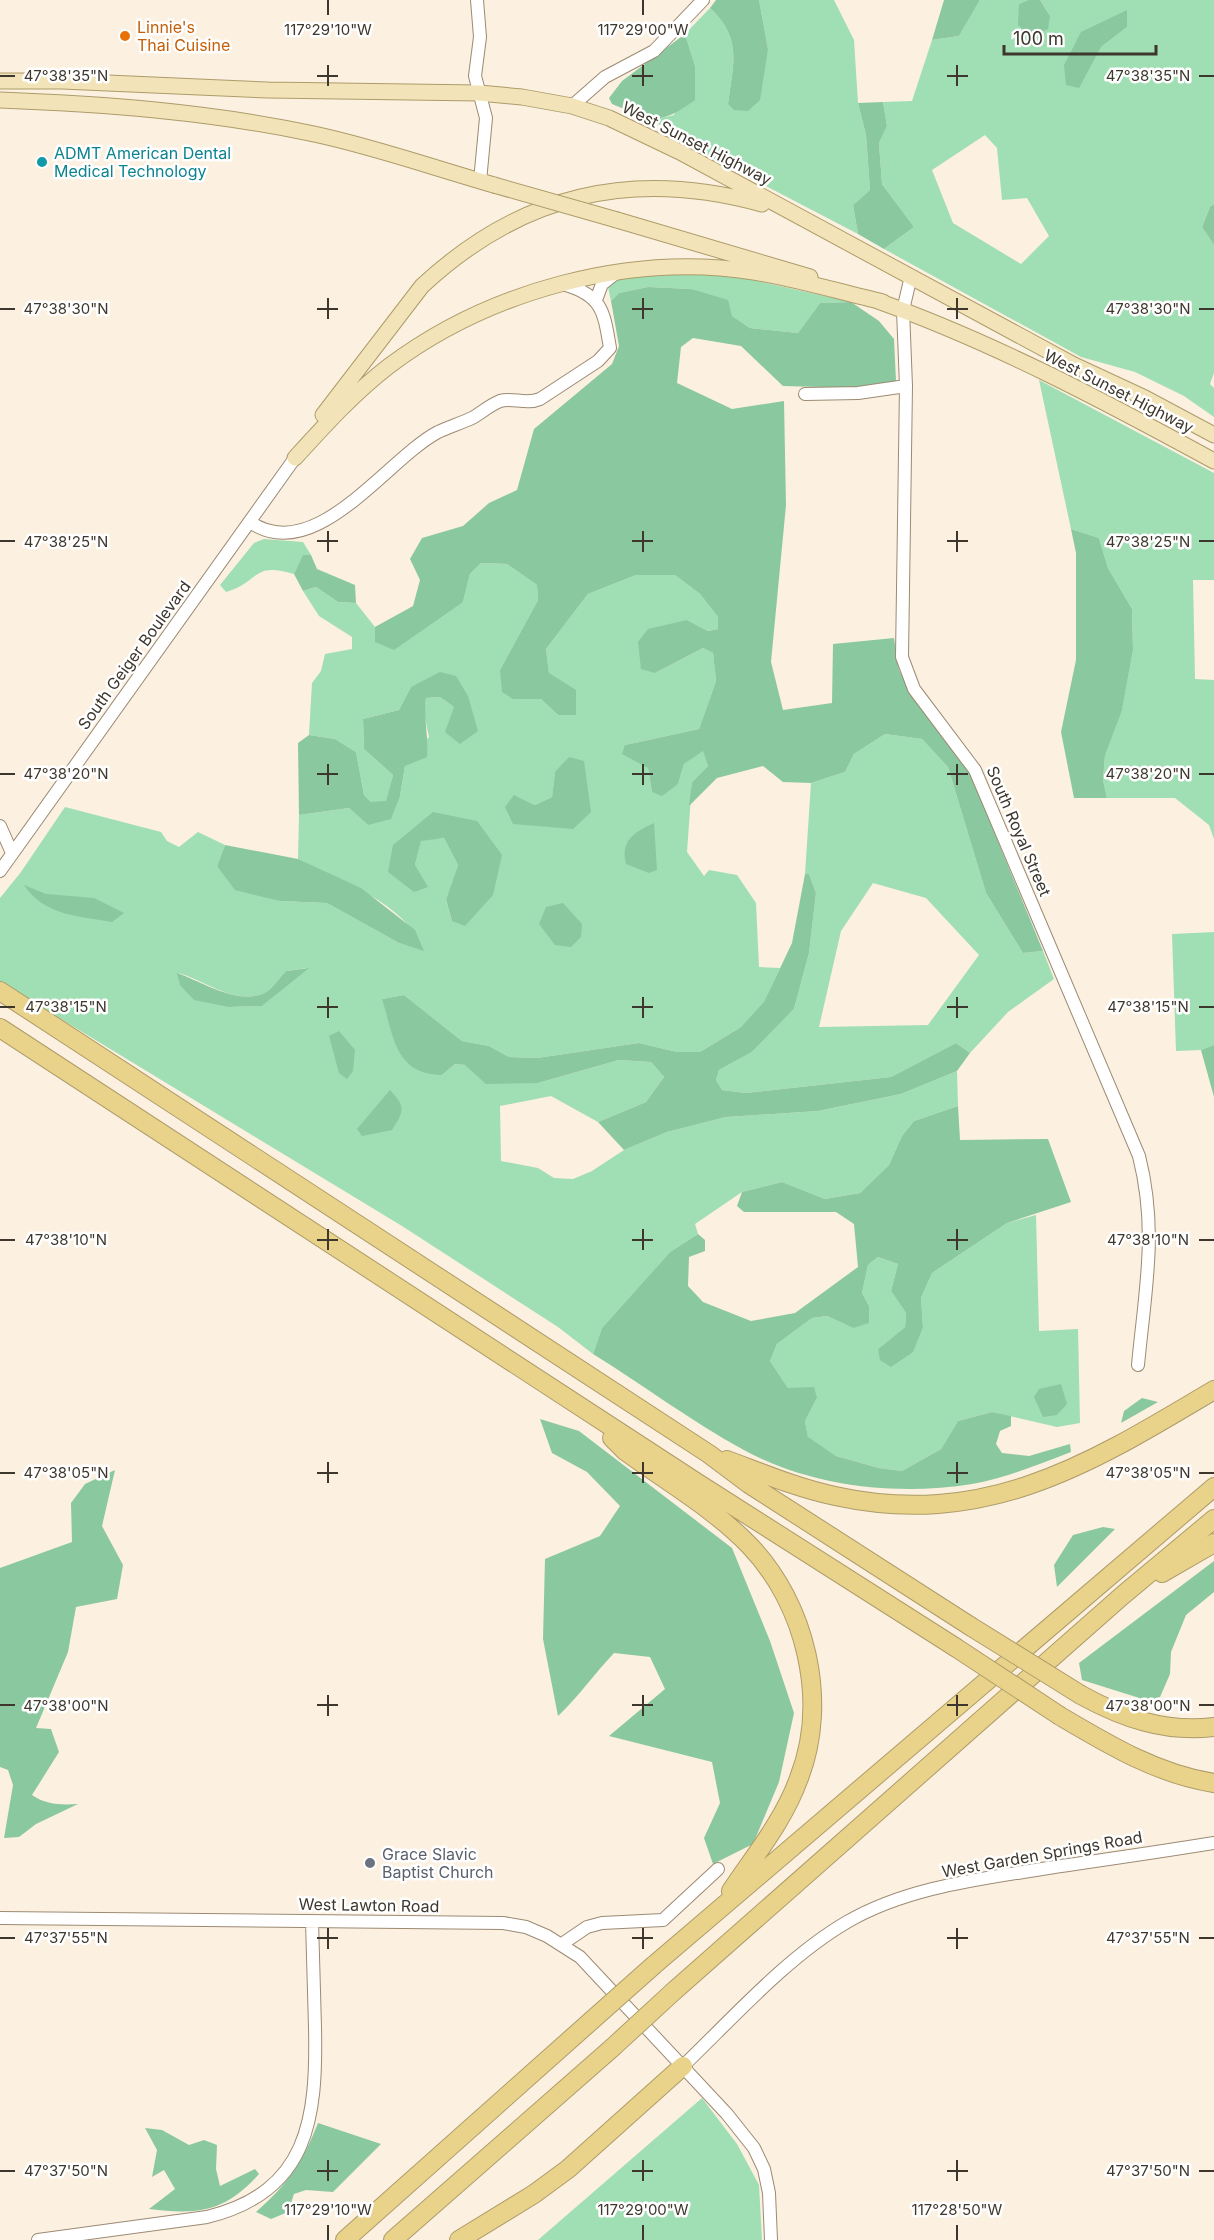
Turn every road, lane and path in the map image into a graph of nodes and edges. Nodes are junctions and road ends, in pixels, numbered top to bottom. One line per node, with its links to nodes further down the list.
1 (477, 0): 4 (street)
2 (703, 0): 6 (street)
3 (0, 81): 4 (main road, West Sunset Highway)
4 (479, 93): 6 (main road, West Sunset Highway); 7 (street)
5 (0, 100): 7 (main road, West Sunset Highway)
6 (572, 106): 8 (main road, West Sunset Highway)
7 (487, 183): 13 (main road, West Sunset Highway, bridge)
8 (789, 211): 10 (main road, West Sunset Highway); 18 (main road)
9 (616, 273): 11 (main road); 12 (street); 13 (main road)
10 (911, 276): 14 (street, South Royal Street); 17 (main road, West Sunset Highway)
11 (566, 285): 12 (street); 18 (main road)
12 (596, 300): 20 (street)
13 (883, 302): 14 (main road, West Sunset Highway)
14 (903, 310): 15 (street, South Royal Street); 19 (main road, West Sunset Highway)
15 (906, 386): 16 (street); 26 (street, South Royal Street)
16 (805, 394)
17 (1214, 435)
18 (295, 458): 20 (street, South Geiger Boulevard)
19 (1214, 461)
20 (250, 522): 22 (street, South Geiger Boulevard)
21 (0, 826): 22 (street)
22 (12, 853): 23 (street, South Geiger Boulevard)
23 (0, 872)
24 (0, 992): 29 (highway)
25 (0, 1028): 28 (highway)
26 (1138, 1365)
27 (1214, 1390): 29 (highway)
28 (586, 1411): 35 (highway, bridge); 38 (highway)
29 (709, 1454): 34 (highway, bridge)
30 (1214, 1487): 38 (highway)
31 (1214, 1519): 33 (highway)
32 (1214, 1543): 33 (highway)
33 (1124, 1595): 45 (highway, bridge)
34 (1214, 1727)
35 (1214, 1783)
36 (1214, 1843): 42 (street, West Garden Springs Road)
37 (718, 1869): 41 (street)
38 (717, 1912): 44 (highway, bridge)
39 (0, 1918): 40 (street, West Lawton Road)
40 (312, 1921): 41 (street, West Lawton Road); 43 (street)
41 (562, 1944): 42 (street, West Lawton Road)
42 (683, 2066): 46 (highway); 47 (street, West Lawton Road)
43 (38, 2240)
44 (345, 2240)
45 (393, 2240)
46 (459, 2240)
47 (771, 2240)

